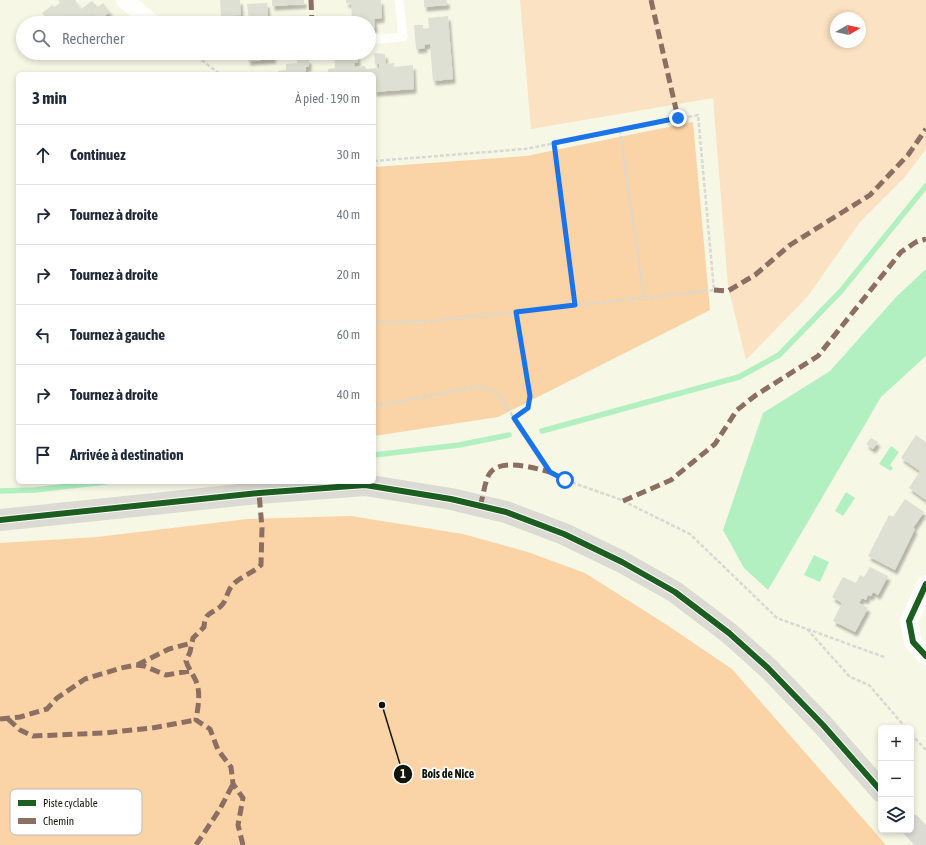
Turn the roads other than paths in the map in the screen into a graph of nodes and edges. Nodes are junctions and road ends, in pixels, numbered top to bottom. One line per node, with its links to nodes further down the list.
1 (125, 0): 3 (street)
2 (399, 0): 4 (lane)
3 (144, 16)
4 (376, 40)
5 (0, 520): 8 (street)
6 (926, 584): 7 (street)
7 (926, 656)
8 (878, 788)
9 (914, 828): 10 (street)
10 (926, 842)

